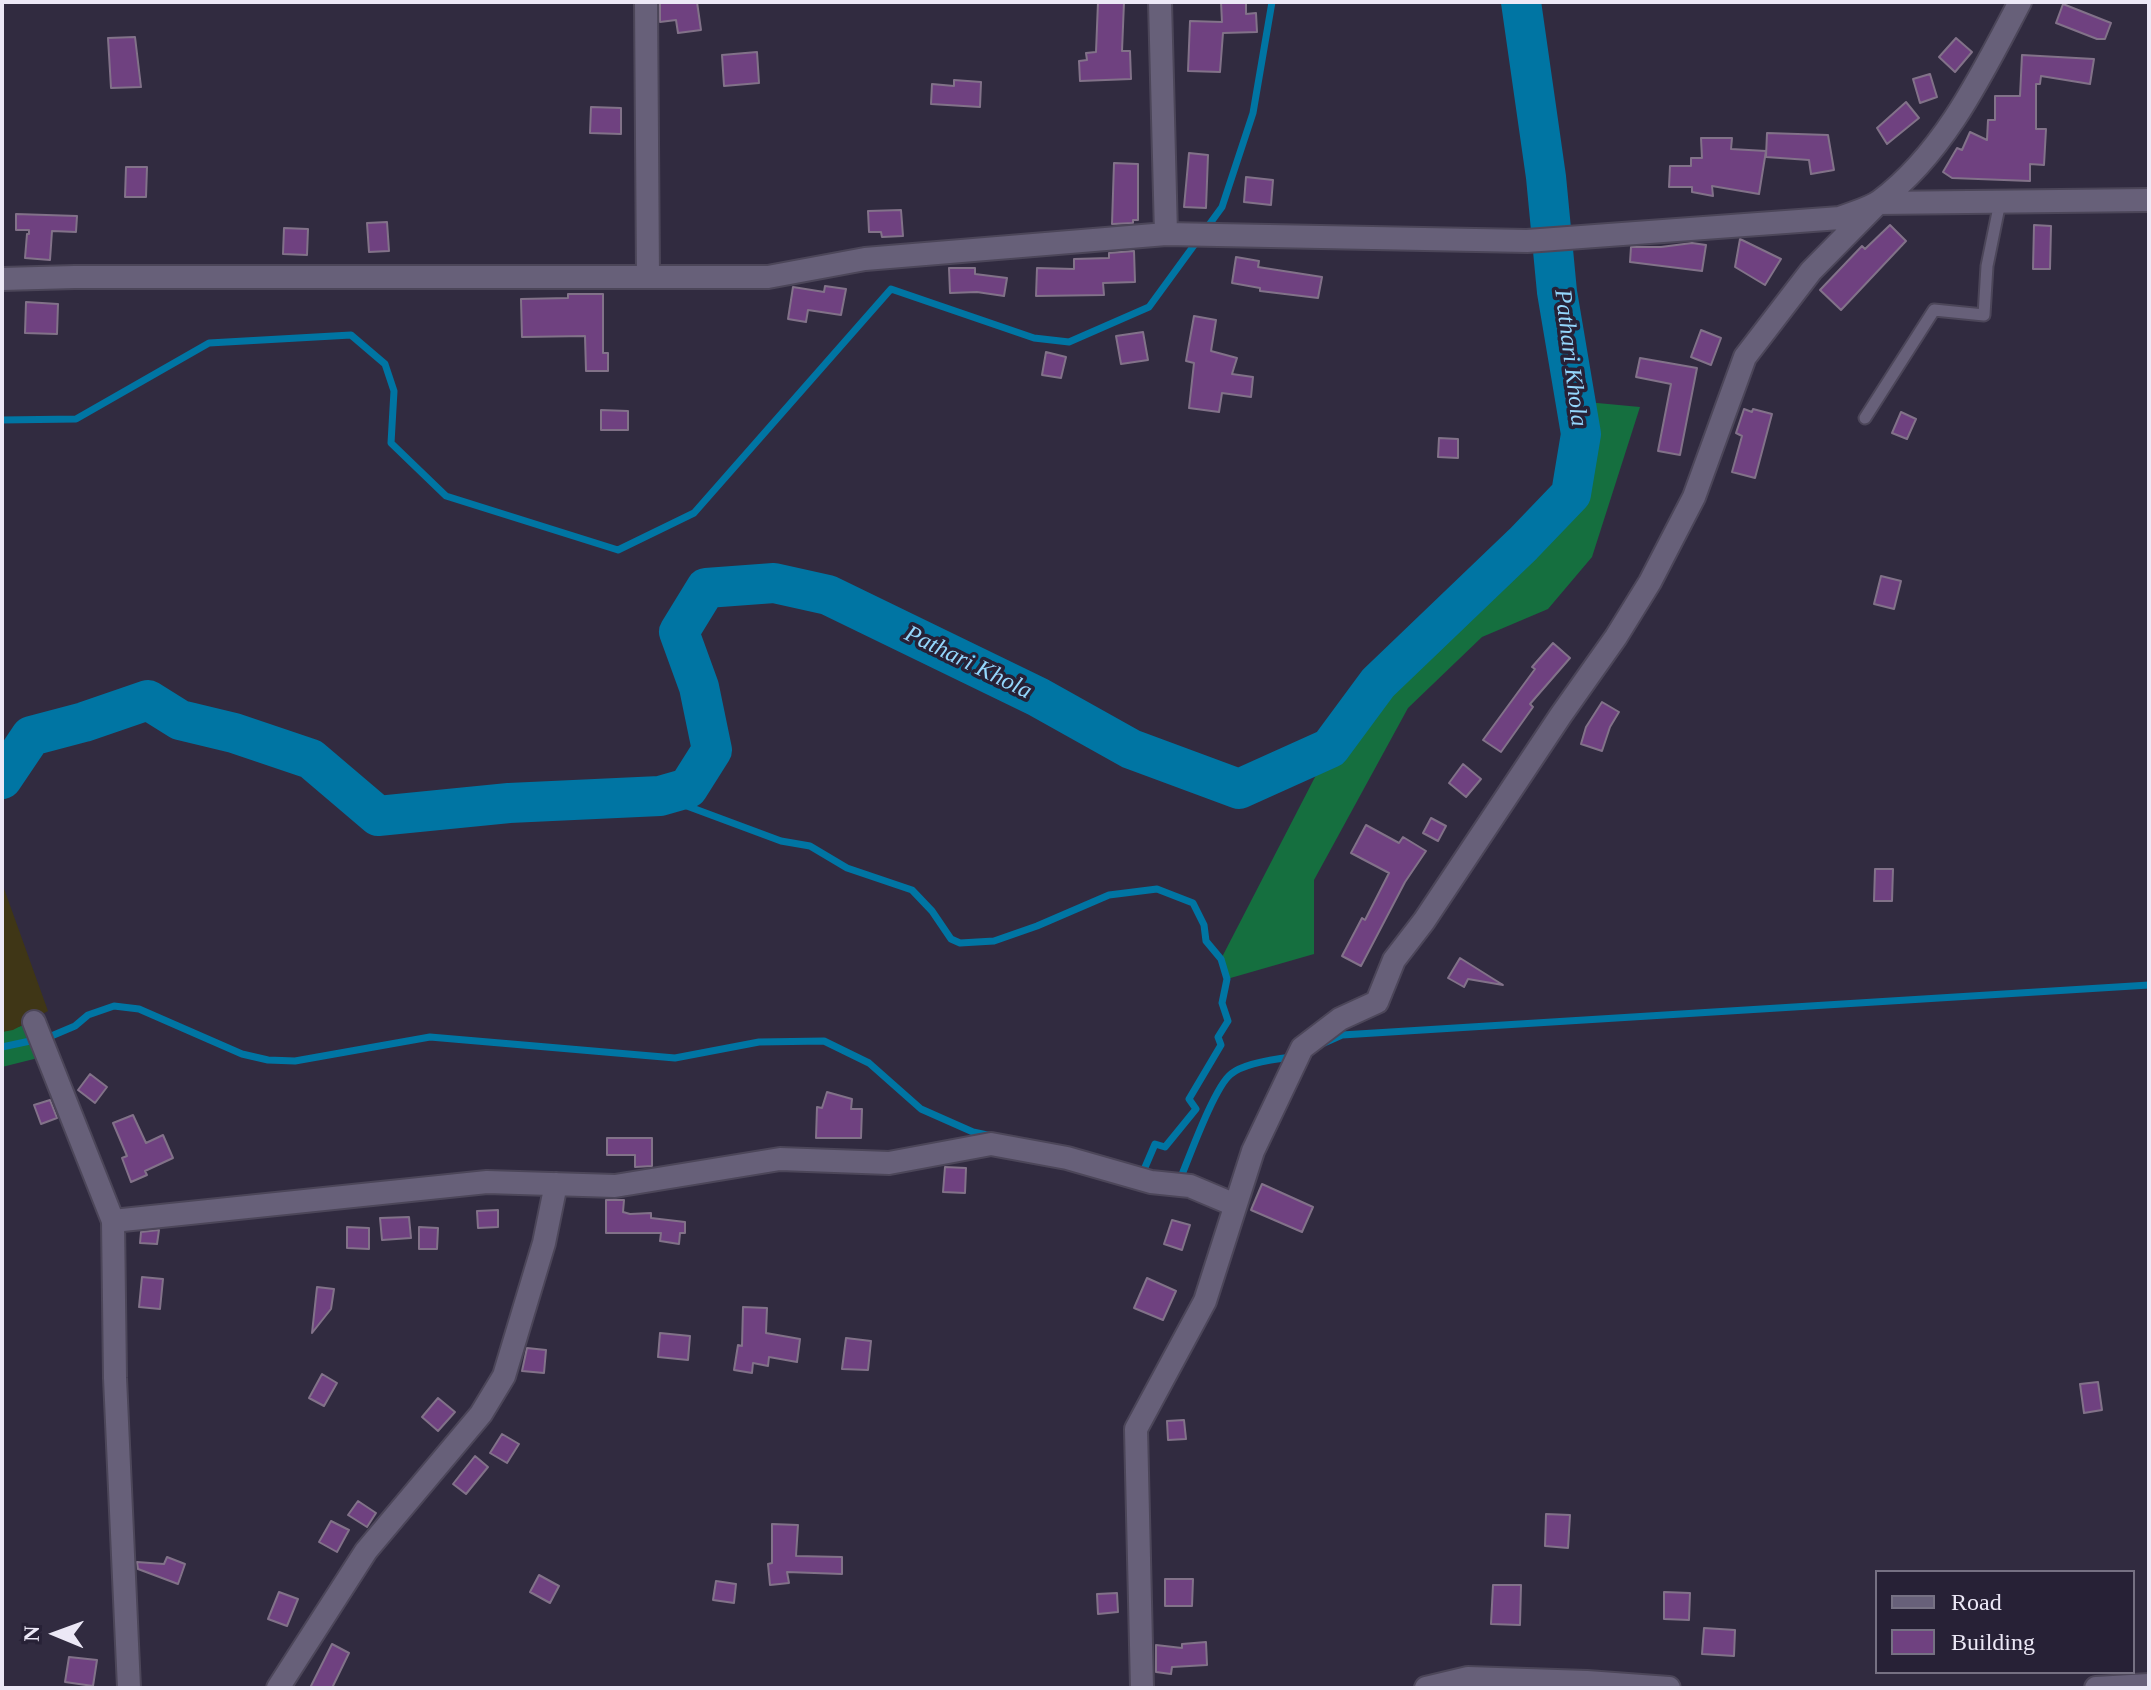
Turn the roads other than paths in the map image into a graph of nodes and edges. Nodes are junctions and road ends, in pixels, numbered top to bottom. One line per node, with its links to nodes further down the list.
1 (646, 2): 8 (street)
2 (1160, 2): 7 (street)
3 (2020, 2): 6 (street)
4 (2149, 200): 5 (street)
5 (2000, 202): 6 (street); 10 (lane)
6 (1878, 203): 7 (street); 13 (street)
7 (1166, 234): 8 (street)
8 (648, 277): 9 (street)
9 (2, 279)
10 (1865, 418)
11 (34, 1022): 14 (street)
12 (556, 1184): 13 (street); 14 (street); 17 (street)
13 (1235, 1205): 18 (street)
14 (113, 1221): 16 (street)
15 (2149, 1685): 21 (street)
16 (129, 1688)
17 (278, 1688)
18 (1142, 1688)
19 (1426, 1688): 20 (street)
20 (1669, 1688)
21 (2096, 1688)

